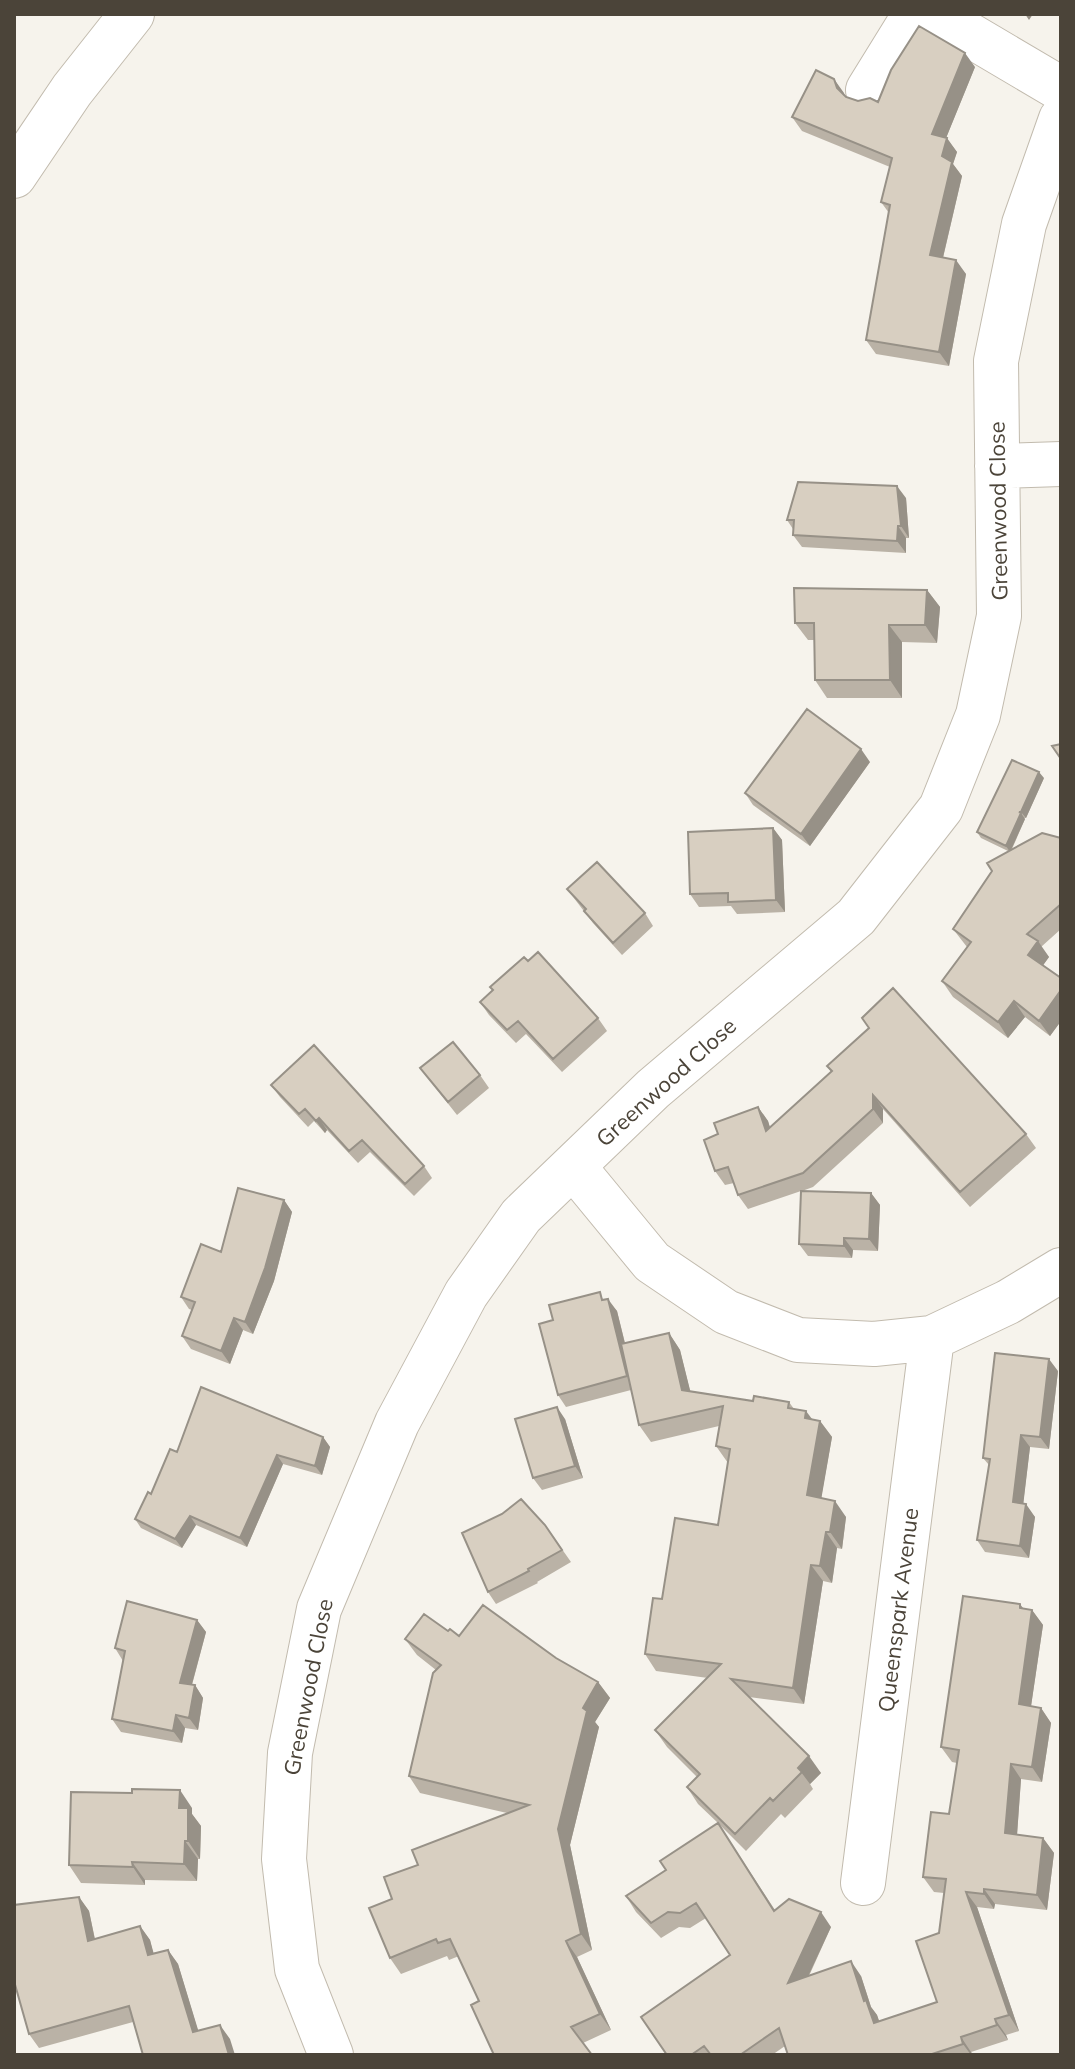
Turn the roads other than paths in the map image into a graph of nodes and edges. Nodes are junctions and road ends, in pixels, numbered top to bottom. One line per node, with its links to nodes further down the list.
1 (132, 14): 7 (street)
2 (915, 14): 5 (street)
3 (934, 14): 4 (street)
4 (1061, 89)
5 (868, 90)
6 (1061, 119): 9 (street, Greenwood Close)
7 (14, 176)
8 (1061, 464): 9 (street)
9 (997, 466): 10 (street, Greenwood Close)
10 (573, 1166): 12 (street); 14 (street, Greenwood Close)
11 (1061, 1270): 12 (street)
12 (932, 1338): 13 (street, Queenspark Avenue)
13 (863, 1883)
14 (331, 2055)

